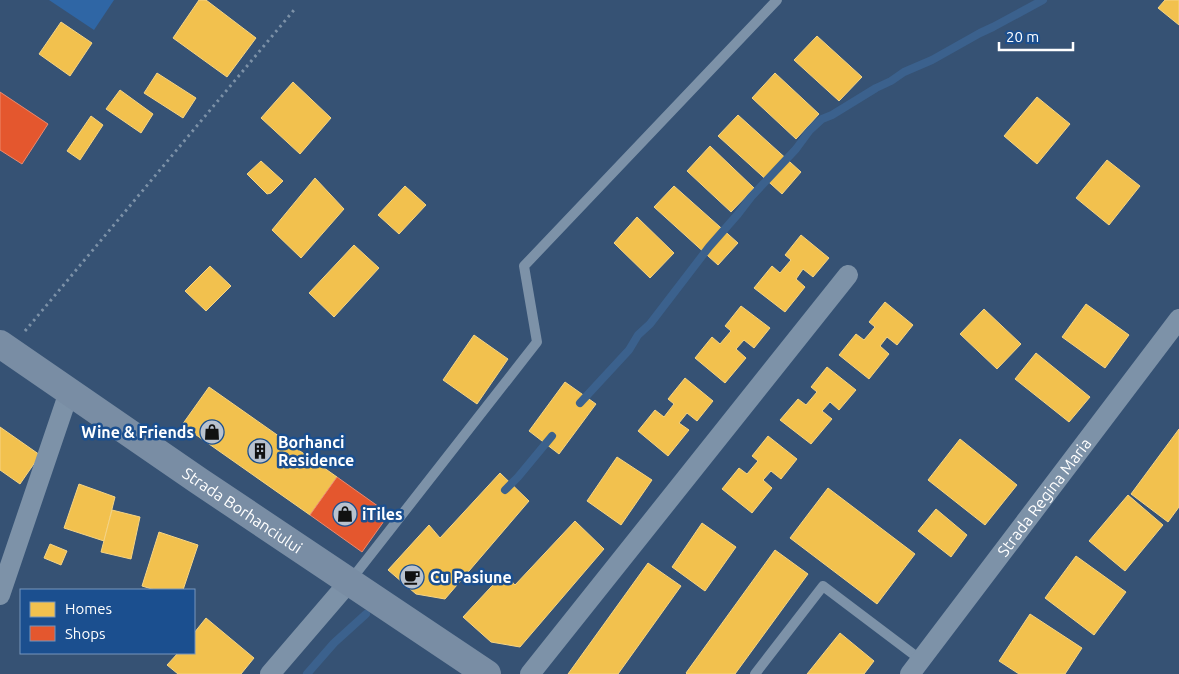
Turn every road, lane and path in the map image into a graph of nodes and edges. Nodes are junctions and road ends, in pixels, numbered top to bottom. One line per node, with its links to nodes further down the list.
1 (777, 0): 7 (lane)
2 (294, 10): 5 (path)
3 (848, 275): 12 (street)
4 (1179, 319): 9 (street, Strada Regina Maria)
5 (4, 347): 6 (main road, Strada Borhanciului)
6 (69, 392): 7 (main road, Strada Borhanciului); 8 (street)
7 (349, 582): 10 (street); 11 (main road, Strada Borhanciului)
8 (0, 595)
9 (915, 667): 13 (lane)
10 (270, 674)
11 (486, 674)
12 (530, 674)
13 (755, 674)

